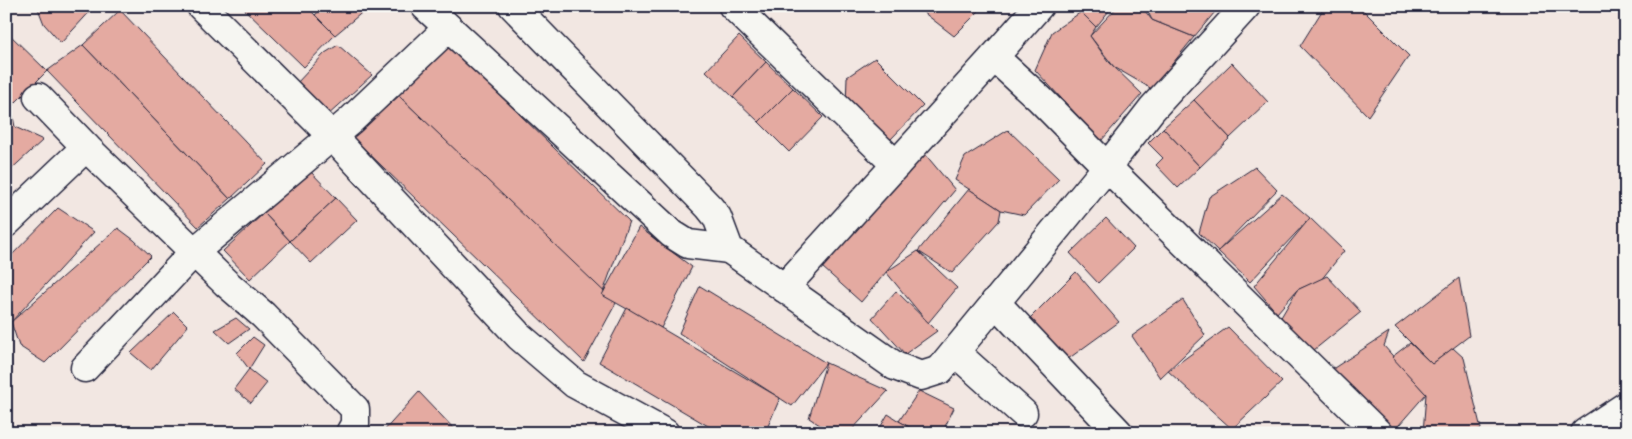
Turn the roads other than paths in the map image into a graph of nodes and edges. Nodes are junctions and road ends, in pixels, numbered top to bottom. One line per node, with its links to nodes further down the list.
1 (201, 6): 10 (street)
2 (425, 6): 7 (street)
3 (513, 6): 15 (street)
4 (733, 6): 12 (street)
5 (1040, 6): 8 (street)
6 (1246, 6): 13 (street)
7 (448, 28): 10 (street); 15 (street)
8 (994, 57): 12 (street); 13 (street)
9 (38, 97): 11 (street)
10 (332, 136): 16 (street); 24 (street)
11 (86, 147): 14 (street); 16 (street)
12 (896, 165): 17 (street)
13 (1107, 167): 18 (street); 26 (street)
14 (6, 223)
15 (730, 248): 17 (street)
16 (194, 252): 20 (street); 23 (street)
17 (784, 288): 19 (street)
18 (996, 302): 19 (street); 25 (street)
19 (954, 352): 22 (street)
20 (85, 368)
21 (1626, 406): 27 (street)
22 (1023, 412)
23 (350, 433)
24 (665, 433)
25 (1119, 433)
26 (1378, 433)
27 (1585, 433)

